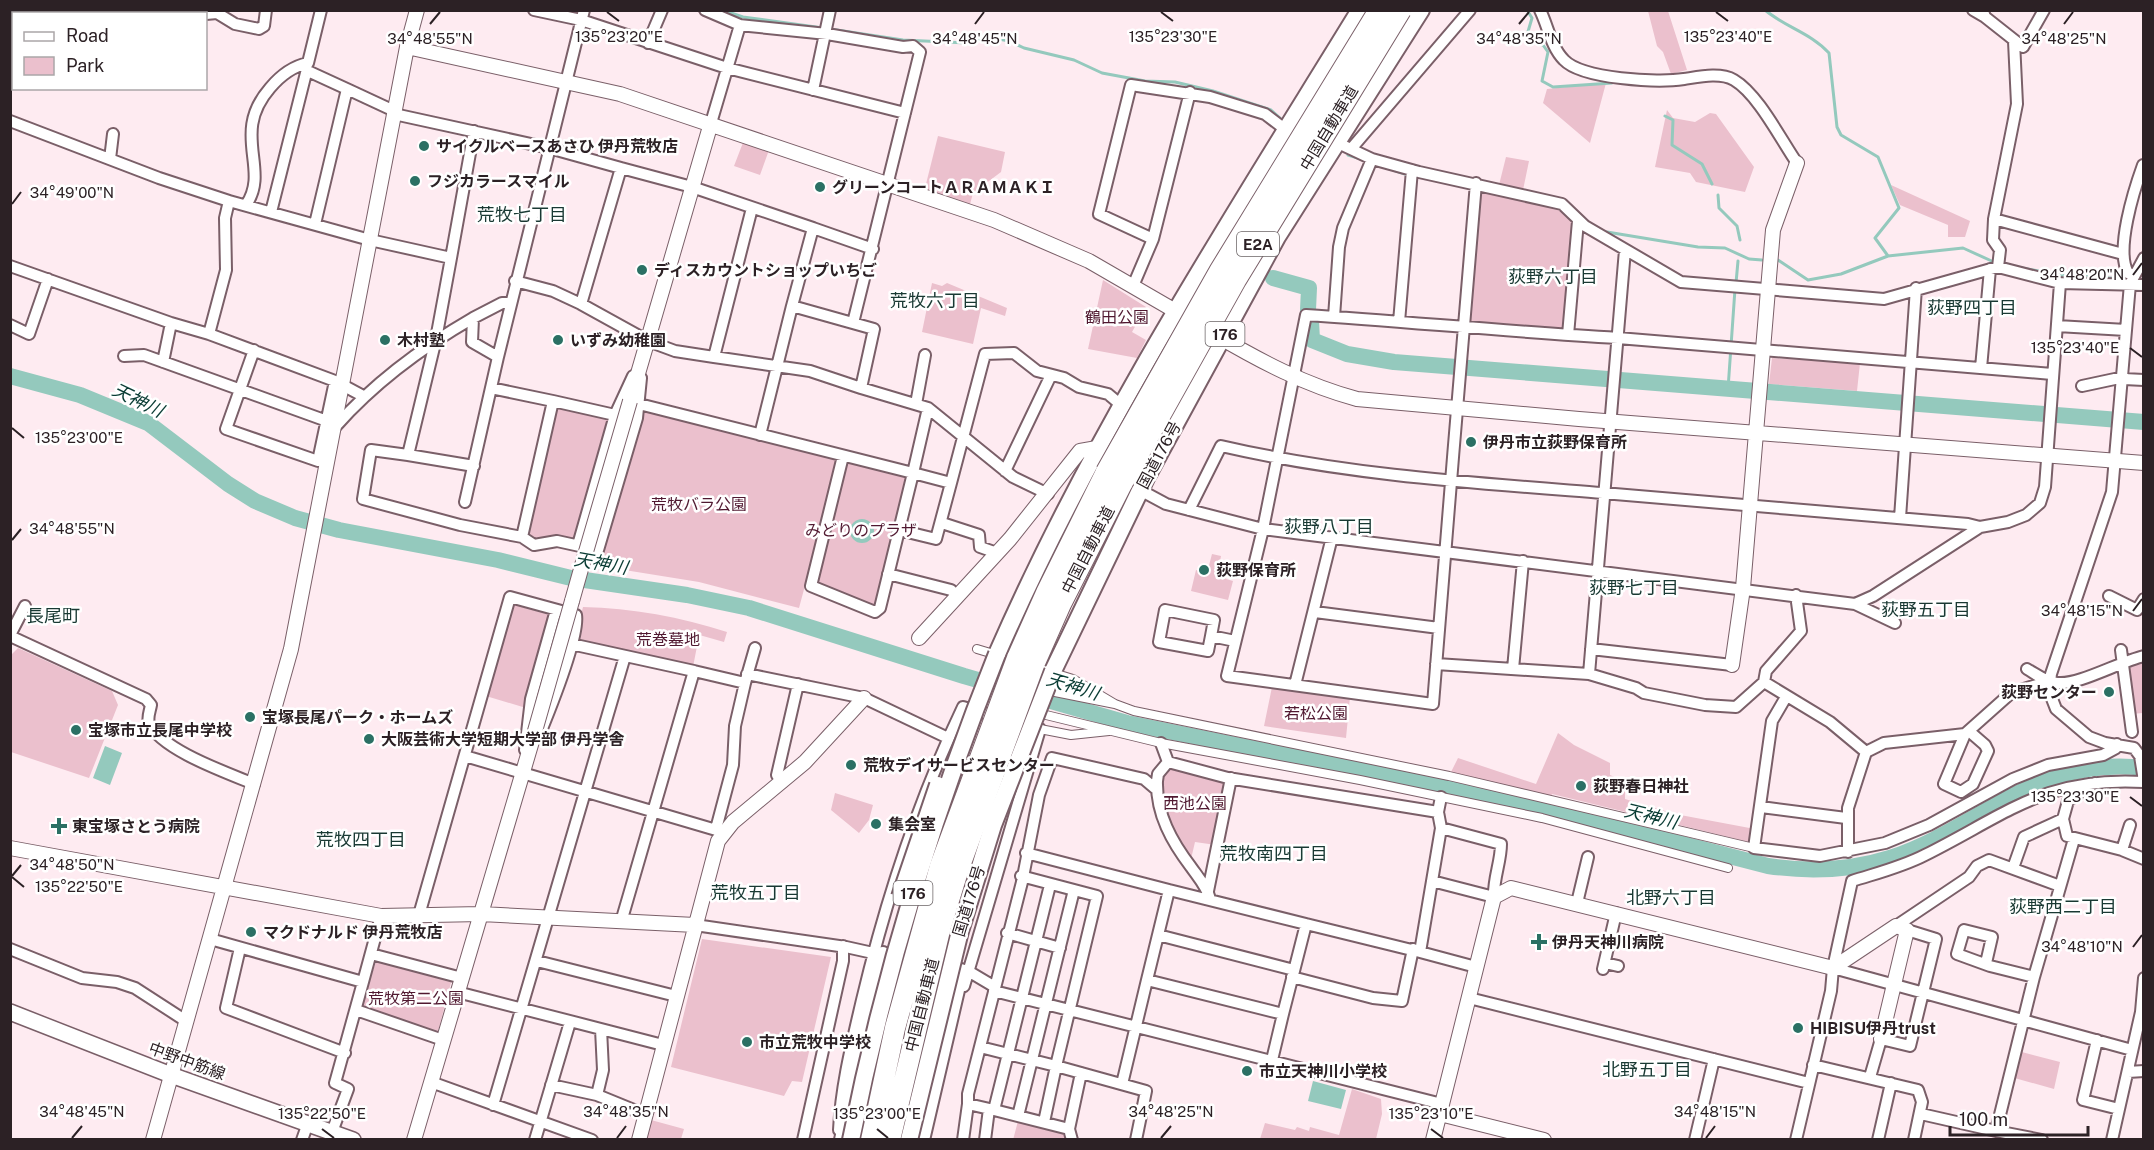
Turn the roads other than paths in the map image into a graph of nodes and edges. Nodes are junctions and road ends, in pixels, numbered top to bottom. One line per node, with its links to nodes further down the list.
1 (266, 10): 16 (street)
2 (321, 10): 25 (street)
3 (417, 10): 24 (street)
4 (534, 10): 19 (street)
5 (662, 10): 23 (street)
6 (705, 10): 17 (street)
7 (830, 10): 21 (street)
8 (1360, 10): 35 (highway, 176)
9 (1379, 10): 138 (highway, 中国自動車道 / E2A, bridge)
10 (1401, 10): 138 (highway, 中国自動車道 / E2A, bridge)
11 (1421, 10): 38 (highway, 国道176号 / 176)
12 (1470, 10): 38 (street)
13 (1540, 10): 42 (street)
14 (1973, 10): 18 (street)
15 (2044, 10): 22 (street)
16 (213, 13)
17 (722, 14): 20 (street)
18 (1984, 14): 22 (street)
19 (582, 15): 23 (street); 27 (street)
20 (740, 25): 21 (street); 26 (street)
21 (827, 34): 29 (street); 31 (street)
22 (2014, 41): 53 (street)
23 (648, 43): 26 (street)
24 (407, 48): 27 (street); 32 (street)
25 (307, 68): 28 (street); 50 (street); 52 (street)
26 (727, 68): 29 (street); 34 (street)
27 (564, 82): 34 (street); 39 (street)
28 (347, 89): 32 (street); 55 (street)
29 (813, 90): 31 (street)
30 (1190, 92): 35 (street); 57 (street); 57 (street)
31 (904, 113): 47 (street)
32 (394, 114): 36 (street); 58 (street)
33 (10, 121): 40 (street)
34 (711, 123): 47 (street); 48 (street)
35 (1286, 130): 77 (highway, 176)
36 (474, 131): 39 (street); 62 (street)
37 (113, 134): 40 (street)
38 (1344, 146): 41 (street); 91 (highway, 国道176号 / 176)
39 (549, 148): 44 (street); 68 (street)
40 (110, 159): 49 (street)
41 (1372, 159): 45 (street); 79 (street)
42 (1797, 164): 73 (street)
43 (2143, 165): 61 (street)
44 (621, 168): 48 (street); 75 (street)
45 (1412, 170): 46 (street); 80 (street)
46 (1476, 183): 54 (street); 85 (street)
47 (888, 184): 59 (street); 71 (street)
48 (692, 187): 51 (street); 92 (street)
49 (229, 201): 50 (street); 87 (street)
50 (246, 205): 52 (street)
51 (752, 208): 56 (street); 98 (street)
52 (271, 213): 55 (street)
53 (1994, 219): 61 (street); 65 (street)
54 (1578, 221): 60 (street); 88 (street)
55 (315, 224): 58 (street)
56 (813, 228): 59 (street); 76 (street)
57 (1152, 239): 71 (street)
58 (370, 240): 62 (street); 109 (street)
59 (873, 249): 82 (street)
60 (1625, 250): 73 (street); 89 (street)
61 (2124, 254): 67 (street)
62 (451, 258): 90 (street)
63 (2144, 258): 67 (street)
64 (10, 266): 66 (street)
65 (1994, 268): 69 (street); 72 (street); 103 (street)
66 (48, 279): 81 (street); 83 (street)
67 (2132, 280): 69 (street); 70 (street); 86 (street)
68 (515, 281): 74 (street); 75 (street)
69 (2060, 283): 84 (street)
70 (2144, 285)
71 (1133, 286): 77 (street)
72 (1916, 288): 73 (street); 101 (street)
73 (1768, 289): 94 (street)
74 (509, 303): 78 (street); 97 (street)
75 (581, 304): 92 (street)
76 (792, 306): 82 (street); 102 (street)
77 (1175, 311): 91 (street); 118 (highway, 176)
78 (473, 318): 90 (street); 97 (street)
79 (1334, 318): 80 (street); 106 (street)
80 (1399, 322): 85 (street)
81 (171, 323): 87 (street); 100 (street)
82 (853, 323): 112 (street)
83 (10, 325)
84 (2057, 326): 86 (street); 104 (street)
85 (1464, 327): 88 (street); 120 (street)
86 (2126, 330): 107 (street)
87 (209, 333): 93 (street)
88 (1568, 335): 89 (street)
89 (1617, 338): 94 (street); 122 (street)
90 (436, 339): 114 (street); 129 (street)
91 (1222, 339): 106 (street); 138 (highway, 国道176号 / 176)
92 (648, 341): 98 (street); 99 (street)
93 (254, 350): 109 (street); 113 (street)
94 (1763, 351): 101 (street); 124 (street)
95 (925, 355): 117 (street)
96 (124, 357): 100 (street)
97 (498, 357): 111 (street)
98 (714, 357): 102 (street)
99 (642, 359): 116 (street); 121 (street)
100 (163, 362): 113 (street)
101 (1912, 362): 103 (street); 127 (street)
102 (776, 366): 112 (street); 125 (street)
103 (1981, 369): 104 (street)
104 (2052, 374): 130 (street)
105 (1052, 375): 118 (street); 126 (street); 136 (street)
106 (1294, 377): 120 (street); 132 (street)
107 (2124, 378): 108 (street); 110 (street); 133 (street)
108 (2144, 380)
109 (339, 383): 114 (street); 123 (street)
110 (2082, 386)
111 (491, 388): 115 (street); 135 (street)
112 (861, 388): 117 (street)
113 (239, 392): 123 (street); 123 (street)
114 (363, 396): 123 (street)
115 (553, 401): 121 (street); 151 (street)
116 (635, 403): 125 (street); 153 (street); 209 (street, bridge)
117 (916, 404): 119 (street)
118 (1121, 405): 128 (highway, 176)
119 (928, 408): 126 (street); 137 (street)
120 (1458, 408): 122 (street); 139 (street)
121 (615, 415): 153 (street)
122 (1609, 421): 124 (street); 141 (street)
123 (332, 424): 214 (street)
124 (1755, 433): 127 (street); 144 (street)
125 (760, 435): 131 (street)
126 (964, 435): 136 (street); 140 (street)
127 (1905, 443): 130 (street); 146 (street)
128 (1097, 448): 138 (street); 142 (street); 196 (highway, 176, bridge)
129 (408, 455): 135 (street); 151 (street)
130 (2046, 455): 133 (street); 148 (street)
131 (843, 456): 137 (street); 158 (street)
132 (1276, 459): 139 (street); 145 (street); 149 (street)
133 (2116, 460): 134 (street); 189 (street)
134 (2144, 463)
135 (474, 466): 143 (street)
136 (1005, 471): 142 (street)
137 (913, 473): 140 (street); 150 (street)
138 (1129, 481): 145 (street); 181 (highway, 中国自動車道 / E2A); 200 (highway, 国道176号 / 176, bridge)
139 (1451, 481): 141 (street); 155 (street)
140 (951, 483): 147 (street)
141 (1605, 493): 144 (street); 157 (street)
142 (1048, 494): 154 (street)
143 (465, 502)
144 (1750, 505): 146 (street); 159 (street)
145 (1189, 510): 149 (street)
146 (1900, 518): 148 (street)
147 (942, 523): 150 (street); 154 (street)
148 (1980, 527): 164 (street)
149 (1263, 529): 152 (street); 173 (street)
150 (899, 530): 158 (street)
151 (522, 537): 153 (street)
152 (1332, 537): 155 (street); 167 (street)
153 (578, 545)
154 (997, 553): 161 (street)
155 (1445, 553): 156 (street); 169 (street)
156 (1523, 561): 157 (street); 184 (street)
157 (1599, 572): 159 (street); 177 (street)
158 (888, 574): 161 (street)
159 (1743, 588): 160 (street); 183 (street)
160 (1796, 595): 164 (street); 190 (street)
161 (957, 596): 172 (street)
162 (2109, 596): 163 (street)
163 (2144, 599)
164 (1855, 604): 168 (street)
165 (25, 606): 170 (street)
166 (556, 610): 174 (street); 207 (street); 209 (street)
167 (1315, 612): 169 (street); 192 (street)
168 (1895, 623)
169 (1439, 628): 182 (street)
170 (10, 636): 214 (street)
171 (1212, 636): 171 (street); 173 (street)
172 (919, 638)
173 (1235, 641): 192 (street)
174 (571, 644): 180 (street); 209 (street)
175 (755, 648): 188 (street)
176 (977, 649): 197 (street)
177 (1591, 649): 183 (street); 187 (street)
178 (2122, 655): 179 (street); 189 (street); 201 (street)
179 (2144, 656)
180 (625, 657): 186 (street); 216 (street)
181 (1025, 661): 346 (highway, 中国自動車道 / E2A, bridge); 347 (highway, 中国自動車道 / E2A, bridge)
182 (1436, 664): 184 (street); 192 (street)
183 (1732, 665)
184 (1513, 669): 187 (street)
185 (2027, 669): 189 (street)
186 (694, 671): 188 (street); 219 (street)
187 (1588, 674): 190 (street)
188 (746, 679): 191 (street); 225 (street)
189 (2049, 681): 202 (street); 205 (street)
190 (1764, 682): 194 (street)
191 (798, 684): 195 (street); 212 (street)
192 (1295, 686)
193 (1055, 692): 197 (street)
194 (1786, 697): 206 (street); 218 (street)
195 (864, 698): 203 (street); 212 (street)
196 (978, 702): 264 (highway, bridge); 345 (highway, 176, bridge)
197 (1115, 704): 228 (street)
198 (1046, 715): 199 (street)
199 (1111, 730): 200 (street); 204 (street)
200 (1034, 731): 203 (street); 272 (highway, bridge); 348 (highway, 国道176号 / 176, bridge)
201 (2132, 732)
202 (1967, 733): 202 (street); 206 (street)
203 (948, 738): 264 (street)
204 (1161, 743): 208 (street); 217 (street)
205 (2117, 744): 213 (street); 230 (street)
206 (1866, 752): 221 (street)
207 (465, 756): 209 (street); 248 (street)
208 (1168, 762): 210 (street); 215 (street)
209 (522, 772): 216 (street); 247 (street)
210 (1231, 778): 220 (street); 243 (street)
211 (2097, 781): 213 (street); 222 (street); 270 (street)
212 (782, 782): 225 (street)
213 (2144, 782)
214 (254, 784): 240 (street)
215 (1157, 790): 231 (street); 243 (street)
216 (586, 791): 219 (street); 250 (street)
217 (1441, 797): 220 (street); 234 (street)
218 (1761, 807): 221 (street); 228 (street)
219 (653, 811): 225 (street); 251 (street)
220 (1438, 812): 224 (street)
221 (1846, 818): 230 (street)
222 (2063, 819): 226 (street); 235 (street)
223 (2130, 825): 229 (street)
224 (1441, 828): 237 (street); 244 (street)
225 (720, 830): 253 (street)
226 (2074, 839): 229 (street); 239 (street)
227 (10, 848): 240 (street)
228 (1754, 848): 230 (street)
229 (2122, 850): 233 (street)
230 (1848, 852)
231 (1026, 853): 236 (street); 242 (street)
232 (1588, 857): 245 (street)
233 (2144, 859)
234 (1728, 868)
235 (2013, 868): 239 (street); 254 (street)
236 (1021, 876): 238 (street); 255 (street)
237 (1432, 881): 244 (street); 263 (street)
238 (1050, 885): 241 (street); 258 (street)
239 (2060, 885): 273 (street)
240 (225, 889): 249 (street); 257 (street)
241 (1074, 890): 261 (street); 289 (street)
242 (1169, 890): 243 (street); 256 (street)
243 (1209, 895): 252 (street)
244 (1494, 897): 245 (street); 269 (street)
245 (1577, 903): 246 (street)
246 (1616, 913): 268 (street); 270 (street)
247 (481, 914): 248 (street); 250 (street); 274 (street)
248 (418, 915): 249 (street)
249 (381, 916): 265 (street)
250 (549, 918): 251 (street); 266 (street)
251 (621, 922): 253 (street)
252 (1306, 924): 263 (street); 271 (street)
253 (695, 925): 259 (street); 283 (street)
254 (1901, 928): 270 (street); 278 (street); 282 (street)
255 (1007, 933): 258 (street); 280 (street)
256 (1158, 935): 271 (street); 276 (street)
257 (210, 939): 260 (street); 293 (street)
258 (1035, 941): 261 (street); 284 (street)
259 (843, 946): 264 (street); 343 (street)
260 (240, 948): 277 (street); 303 (street)
261 (1060, 948): 286 (street)
262 (10, 949): 293 (street)
263 (1417, 950): 269 (street); 271 (street)
264 (877, 951): 272 (street); 344 (highway)
265 (370, 954): 274 (street); 277 (street)
266 (537, 961): 283 (street); 288 (street)
267 (1986, 963): 273 (street)
268 (1618, 966)
269 (1476, 967): 285 (street)
270 (1833, 968): 278 (street); 308 (street)
271 (1293, 973): 291 (street)
272 (963, 974): 280 (street); 349 (highway)
273 (2034, 977): 292 (street)
274 (462, 978): 281 (street)
275 (2144, 978): 279 (street)
276 (1147, 980): 291 (street); 295 (street)
277 (363, 982): 287 (street)
278 (1893, 985): 282 (street); 297 (street)
279 (2143, 988): 302 (street)
280 (994, 989): 284 (street); 301 (street)
281 (457, 992): 288 (street); 298 (street)
282 (1923, 993): 292 (street); 297 (street)
283 (676, 996): 300 (street)
284 (1021, 997): 286 (street); 304 (street)
285 (1469, 998): 306 (street); 323 (street)
286 (1048, 1004): 289 (street); 305 (street)
287 (356, 1010): 298 (street); 303 (street)
288 (522, 1010): 294 (street); 322 (street)
289 (1070, 1010): 295 (street); 309 (street)
290 (10, 1012): 313 (main road, 中野中筋線)
291 (1283, 1014): 307 (street)
292 (2024, 1021): 299 (street); 332 (street)
293 (186, 1022): 313 (street)
294 (570, 1022): 296 (street); 319 (street)
295 (1135, 1026): 307 (street); 318 (street)
296 (601, 1029): 300 (street); 320 (street)
297 (1881, 1039): 314 (street)
298 (443, 1040): 315 (street)
299 (2097, 1040): 302 (street); 324 (street)
300 (663, 1045): 327 (street)
301 (980, 1047): 304 (street); 321 (street)
302 (2133, 1050): 311 (street)
303 (345, 1053): 333 (street)
304 (1007, 1054): 305 (street); 325 (street)
305 (1033, 1059): 309 (street); 328 (street)
306 (1714, 1059): 316 (street); 355 (street)
307 (1272, 1060): 323 (street)
308 (1813, 1065): 314 (street); 316 (street)
309 (1056, 1066): 312 (street); 330 (street)
310 (2144, 1071): 311 (street)
311 (2128, 1072): 324 (street)
312 (1081, 1073): 318 (street); 334 (street)
313 (171, 1075): 331 (main road, 中野中筋線); 336 (street)
314 (1870, 1077): 317 (street)
315 (431, 1082): 322 (street); 339 (street)
316 (1809, 1083): 356 (street)
317 (1892, 1083): 326 (street); 357 (street)
318 (1122, 1084): 352 (street)
319 (551, 1085): 320 (street); 329 (street)
320 (597, 1095): 327 (street)
321 (968, 1104): 325 (street); 350 (street)
322 (493, 1105): 329 (street)
323 (1441, 1109): 335 (street); 353 (street)
324 (2119, 1109): 360 (street)
325 (992, 1110): 328 (street); 351 (street)
326 (1921, 1114): 332 (street); 358 (street)
327 (646, 1115): 342 (street)
328 (1018, 1116): 330 (street)
329 (540, 1122): 340 (street); 341 (street)
330 (1044, 1122): 334 (street)
331 (309, 1123): 333 (main road, 中野中筋線); 337 (street)
332 (1996, 1131): 359 (street)
333 (332, 1132): 338 (main road, 中野中筋線)
334 (1070, 1134)
335 (1500, 1134): 354 (street)
336 (153, 1140)
337 (302, 1140)
338 (353, 1140)
339 (414, 1140)
340 (535, 1140)
341 (592, 1140)
342 (639, 1140)
343 (803, 1140)
344 (841, 1140)
345 (851, 1140)
346 (870, 1140)
347 (890, 1140)
348 (909, 1140)
349 (922, 1140)
350 (963, 1140)
351 (985, 1140)
352 (1136, 1140)
353 (1433, 1140)
354 (1544, 1140)
355 (1695, 1140)
356 (1796, 1140)
357 (1878, 1140)
358 (1914, 1140)
359 (2042, 1140)
360 (2112, 1140)

